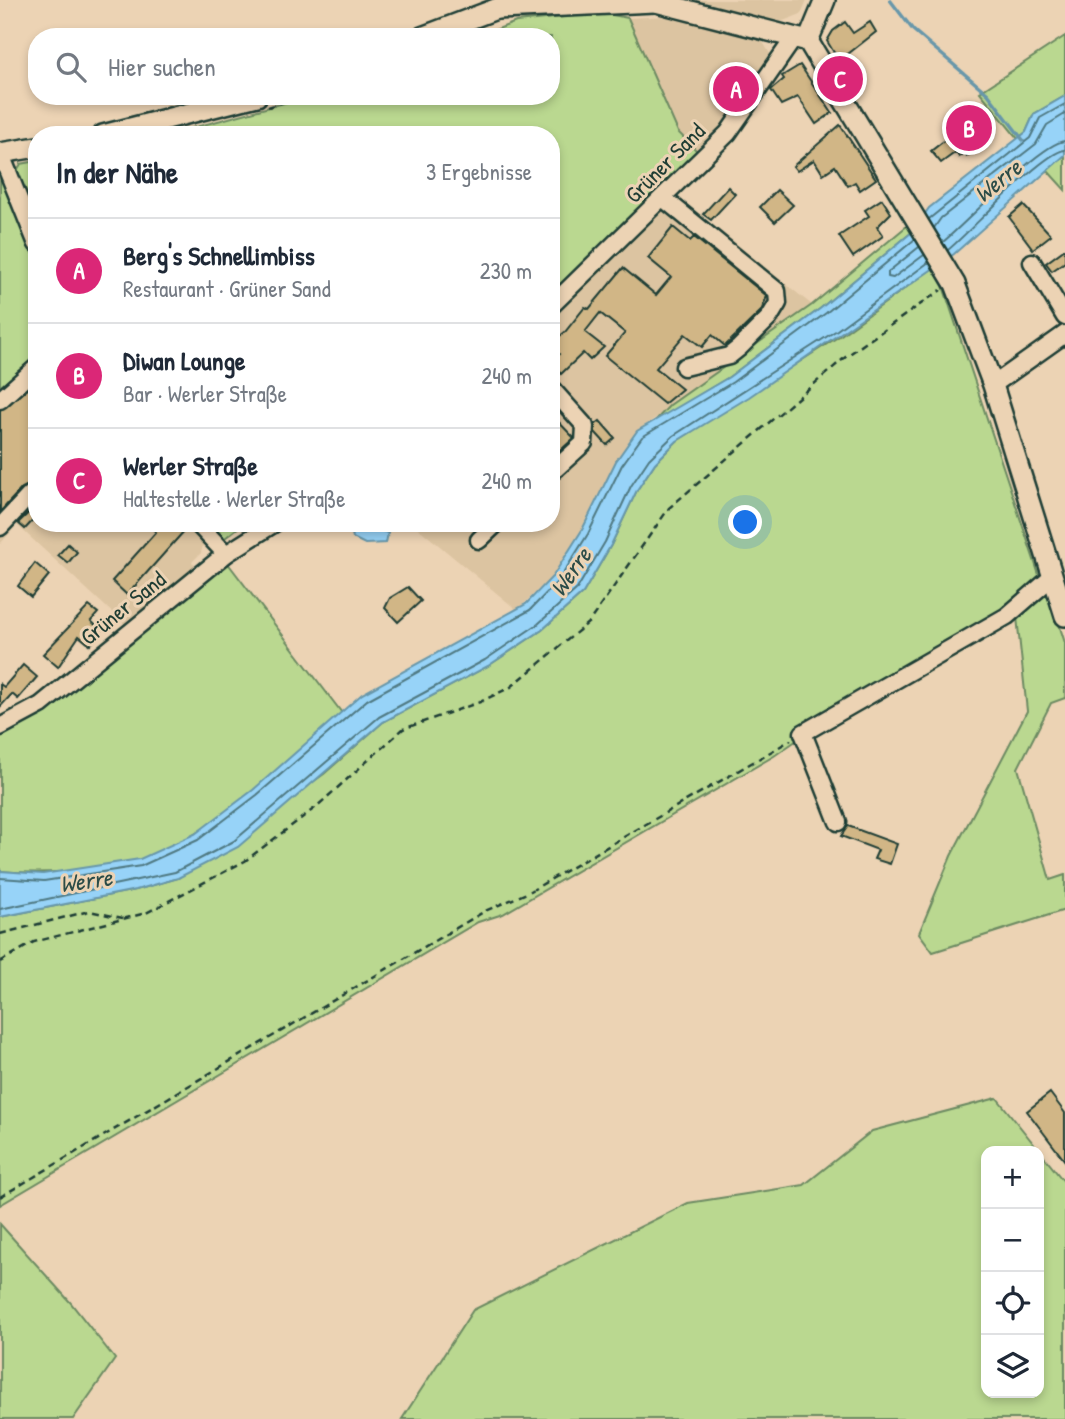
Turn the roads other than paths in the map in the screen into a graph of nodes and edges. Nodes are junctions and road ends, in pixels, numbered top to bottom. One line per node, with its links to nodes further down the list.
1 (520, 0): 4 (main road)
2 (825, 0): 6 (main road)
3 (659, 2): 4 (main road); 6 (main road)
4 (496, 5): 5 (main road)
5 (443, 28)
6 (801, 40): 11 (street, Grüner Sand); 19 (main road)
7 (221, 105): 8 (main road)
8 (139, 126)
9 (28, 148): 10 (main road)
10 (0, 153): 12 (street)
11 (663, 198): 14 (street, Grüner Sand); 17 (street)
12 (28, 222)
13 (1032, 262): 15 (street)
14 (560, 297)
15 (1065, 317)
16 (1065, 334): 19 (street)
17 (684, 367)
18 (28, 375): 21 (street)
19 (993, 384): 30 (main road)
20 (560, 398): 22 (street)
21 (0, 400)
22 (560, 465)
23 (28, 497): 24 (street)
24 (0, 527)
25 (205, 532): 29 (street)
26 (261, 532): 29 (street, Grüner Sand)
27 (487, 532): 28 (street)
28 (479, 540)
29 (226, 554): 32 (street, Grüner Sand)
30 (1052, 577): 31 (main road); 33 (street)
31 (1065, 616)
32 (0, 727)
33 (838, 821)

